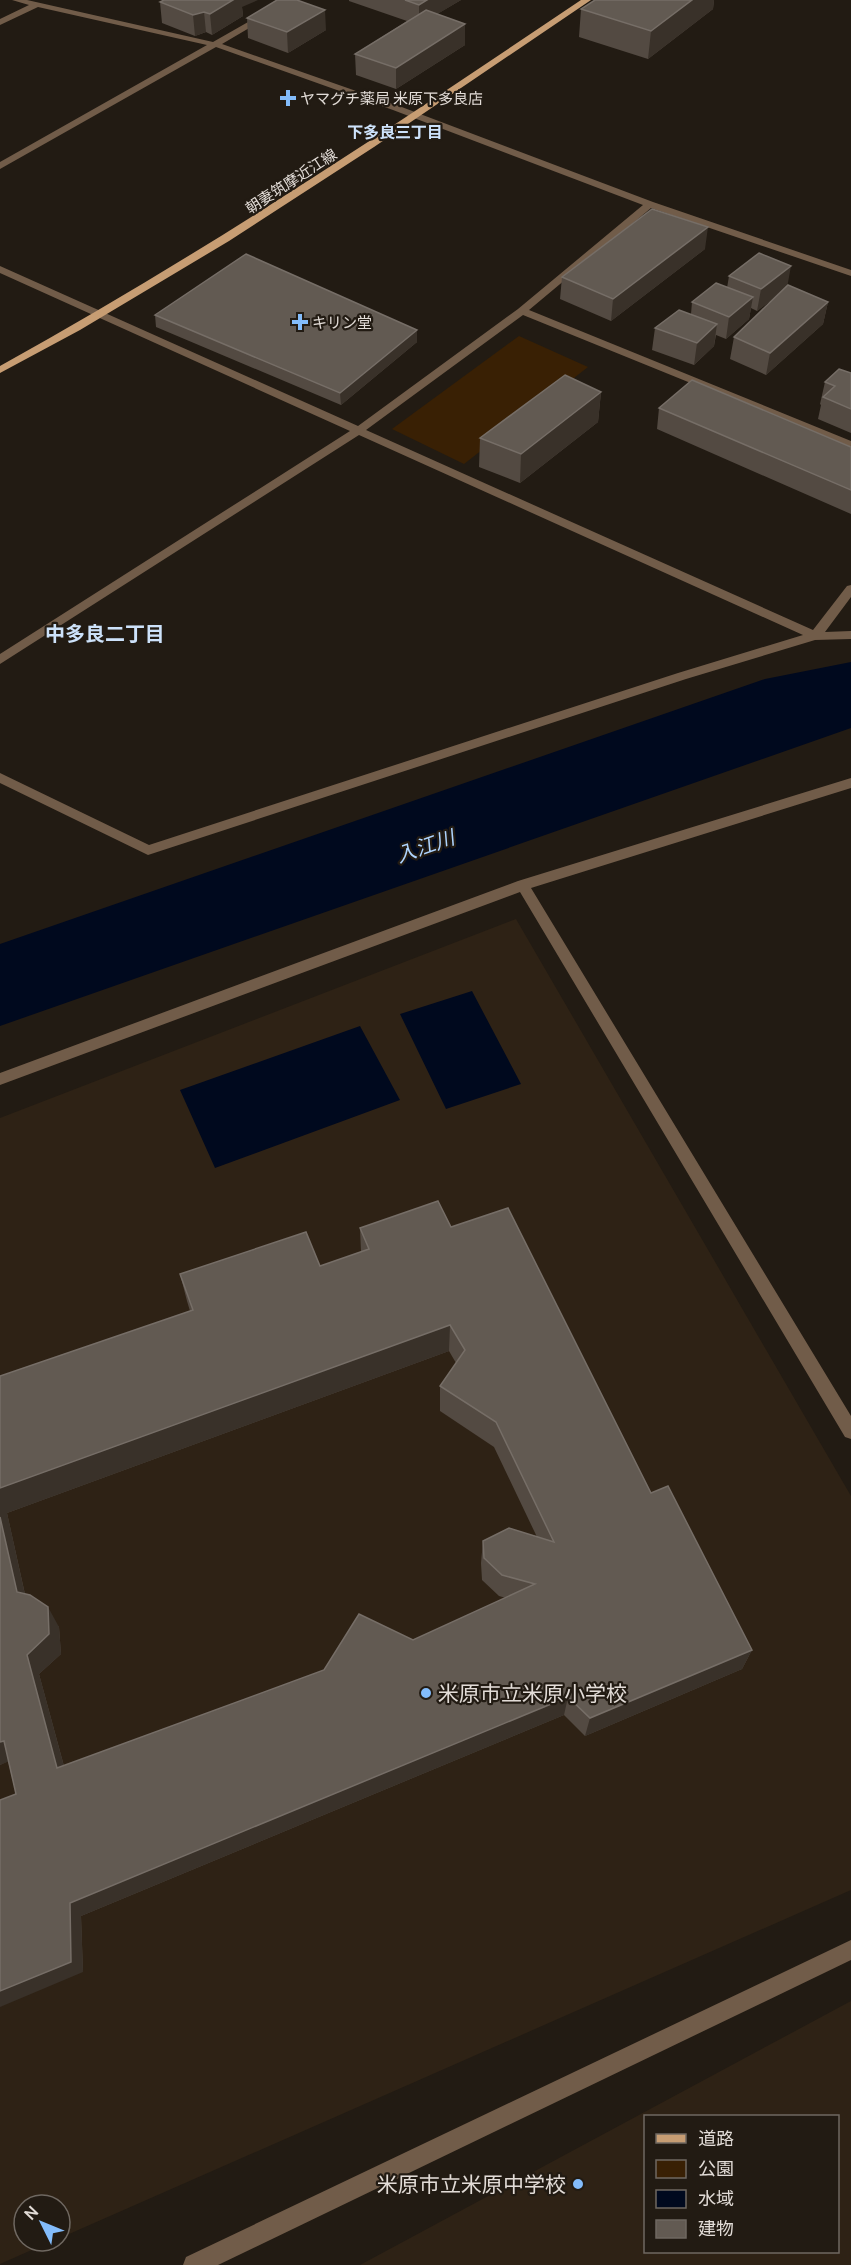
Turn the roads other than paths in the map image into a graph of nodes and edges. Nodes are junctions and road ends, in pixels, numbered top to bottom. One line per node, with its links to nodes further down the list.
1 (16, 0): 4 (street)
2 (293, 0): 6 (street)
3 (587, 0): 7 (main road, 朝妻筑摩近江線)
4 (35, 6): 5 (street); 6 (street)
5 (0, 22)
6 (217, 45): 7 (street); 8 (street)
7 (417, 116): 9 (street); 13 (main road, 朝妻筑摩近江線)
8 (0, 166)
9 (650, 204): 11 (street); 12 (street)
10 (0, 269): 13 (street)
11 (851, 273)
12 (522, 311): 15 (street); 16 (street)
13 (102, 316): 14 (main road, 朝妻筑摩近江線); 15 (street)
14 (0, 370)
15 (359, 430): 19 (street); 20 (street)
16 (851, 445)
17 (851, 590): 19 (street)
18 (851, 635): 19 (street)
19 (815, 636): 21 (street)
20 (0, 660)
21 (0, 778)
22 (851, 783): 23 (street)
23 (523, 885): 24 (street); 25 (street)
24 (0, 1079)
25 (851, 1431)
26 (851, 1950): 27 (street)
27 (194, 2265)

